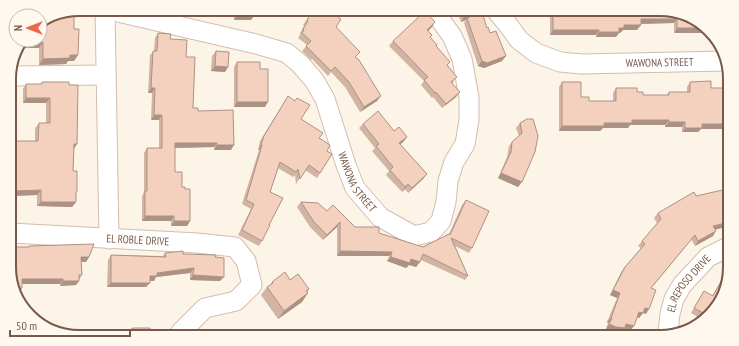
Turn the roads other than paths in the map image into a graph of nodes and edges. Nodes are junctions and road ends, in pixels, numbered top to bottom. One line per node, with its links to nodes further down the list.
1 (105, 16): 6 (street, EL ROBLE DRIVE)
2 (135, 16): 3 (street, WAWONA STREET)
3 (440, 16)
4 (501, 16): 5 (street, WAWONA STREET)
5 (720, 61)
6 (106, 75): 7 (street); 9 (street, EL ROBLE DRIVE)
7 (16, 76)
8 (16, 233): 9 (street)
9 (109, 239): 12 (street, EL ROBLE DRIVE)
10 (723, 250): 11 (street, EL REPOSO DRIVE)
11 (669, 329)
12 (183, 330)

